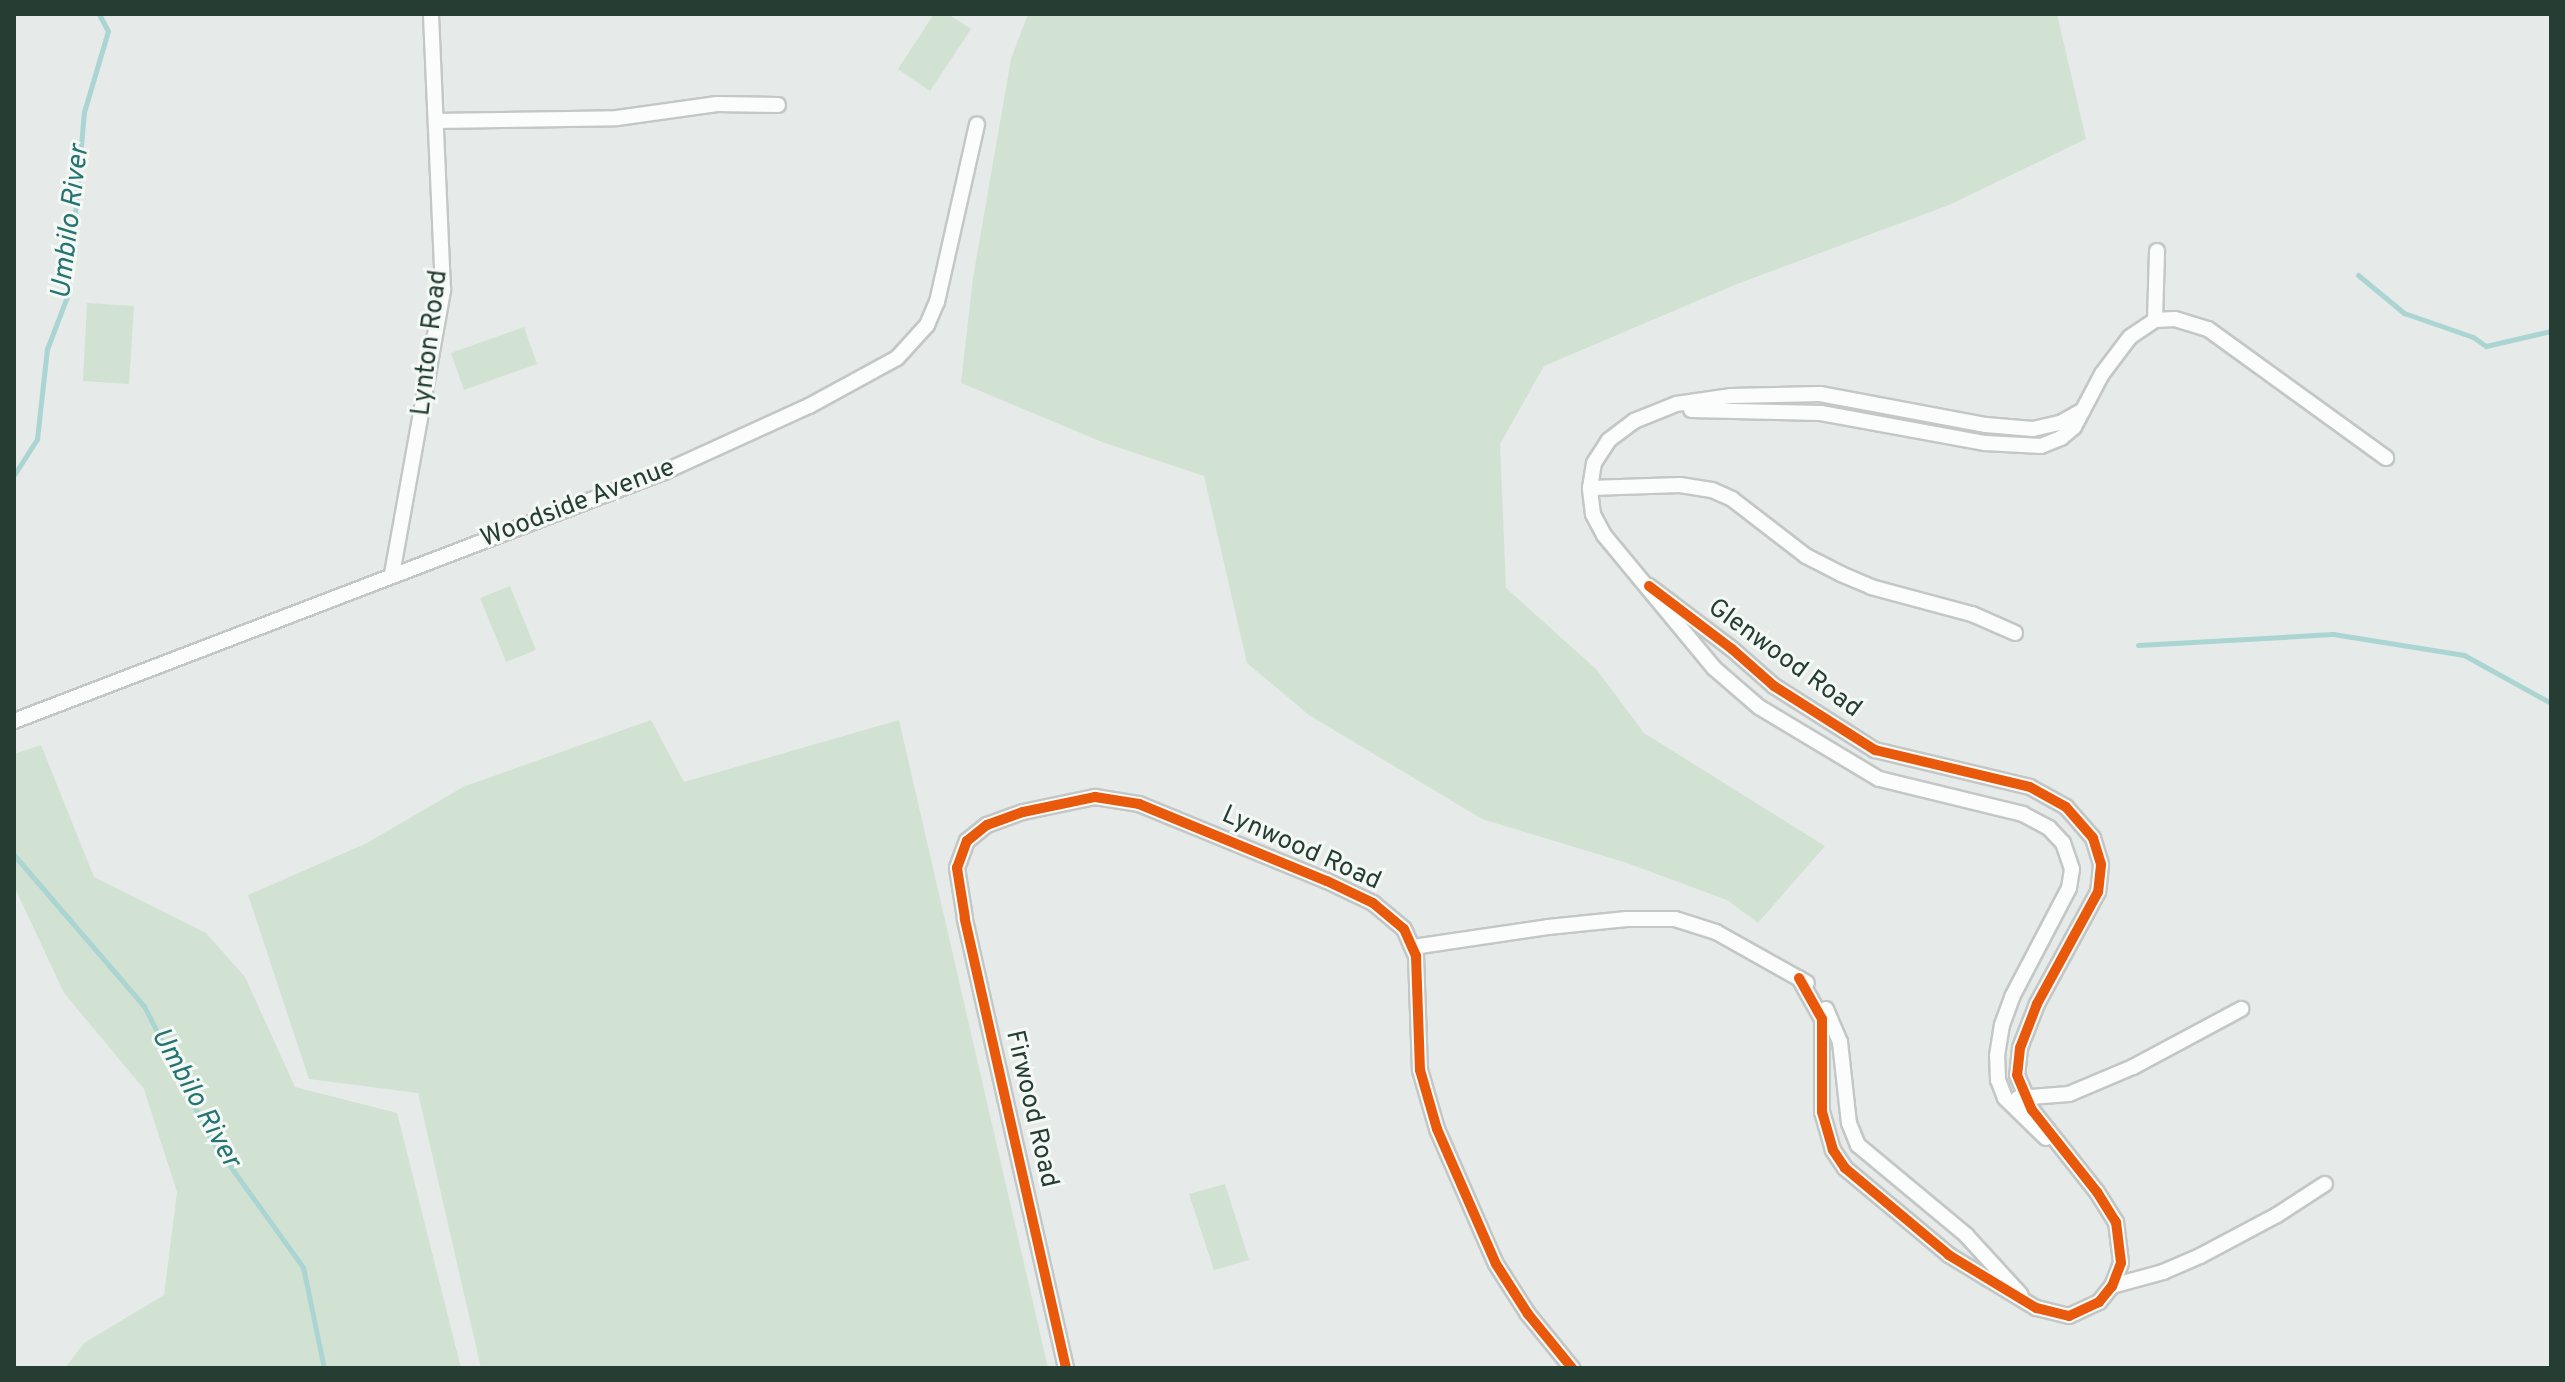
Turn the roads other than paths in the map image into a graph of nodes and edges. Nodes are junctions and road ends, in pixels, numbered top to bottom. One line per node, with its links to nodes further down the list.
1 (431, 14): 3 (street, Lynton Road)
2 (778, 105): 3 (street)
3 (436, 121): 9 (street, Lynton Road)
4 (977, 124): 9 (street, Woodside Avenue)
5 (2157, 251): 6 (street)
6 (2155, 320): 7 (street); 8 (street)
7 (2386, 458)
8 (1590, 488): 10 (street, Glenwood Road); 11 (street)
9 (392, 574): 12 (street, Woodside Avenue)
10 (1649, 586): 17 (street, Glenwood Road); 18 (street, Glenwood Road)
11 (2015, 633)
12 (14, 721)
13 (959, 860): 14 (street, Lynwood Road); 23 (street, Firwood Road)
14 (1413, 947): 15 (street); 24 (street)
15 (1799, 978): 22 (street); 22 (street)
16 (2241, 1009): 18 (street)
17 (2005, 1098): 18 (street); 19 (street, Glenwood Road)
18 (2024, 1098): 19 (street, Glenwood Road)
19 (2059, 1148): 21 (street, Glenwood Road)
20 (2325, 1184): 21 (street)
21 (2112, 1286): 22 (street)
22 (2029, 1304)
23 (1066, 1368)
24 (1572, 1368)

